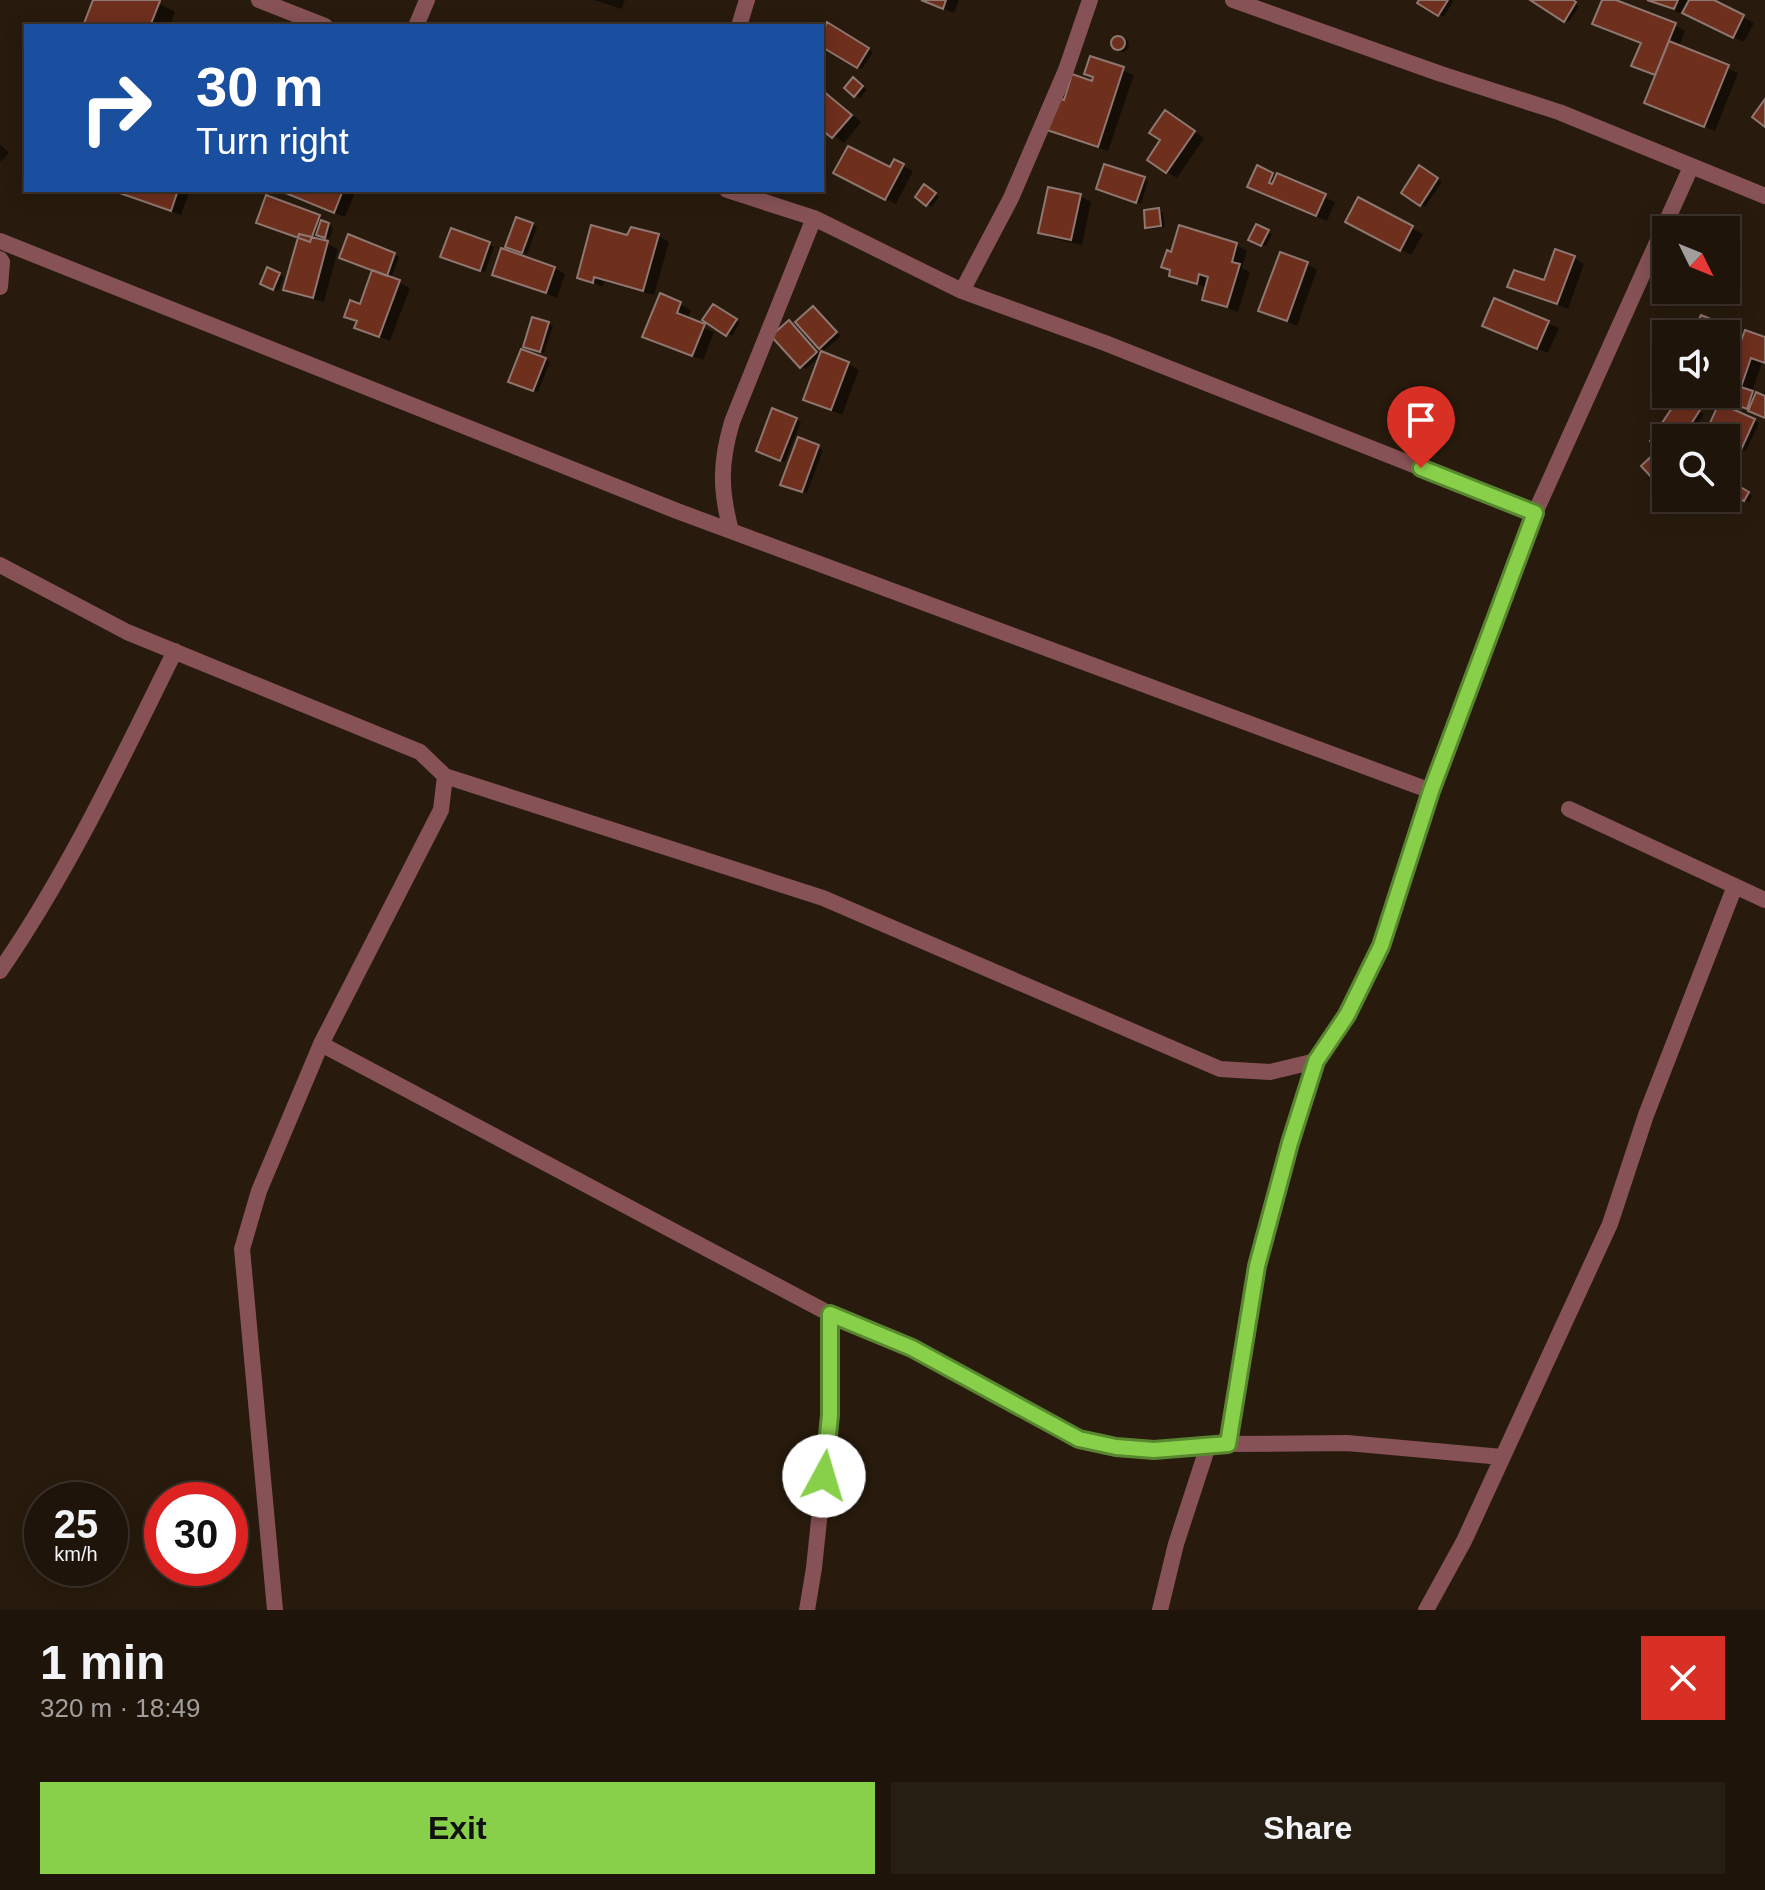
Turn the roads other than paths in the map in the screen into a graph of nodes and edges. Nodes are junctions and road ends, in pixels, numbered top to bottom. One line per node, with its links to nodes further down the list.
1 (259, 0): 6 (street)
2 (427, 0): 7 (street)
3 (747, 0): 8 (street)
4 (1090, 0): 16 (street)
5 (1233, 0): 9 (street)
6 (320, 24)
7 (417, 24)
8 (740, 24)
9 (1691, 167): 11 (street); 17 (street)
10 (733, 192): 12 (street)
11 (1765, 196)
12 (814, 218): 16 (street); 18 (street)
13 (0, 241): 18 (street)
14 (0, 259): 15 (street)
15 (0, 287)
16 (962, 291): 17 (street)
17 (1535, 513): 22 (street)
18 (731, 531): 22 (street)
19 (0, 565): 20 (street)
20 (175, 651): 21 (street); 26 (street)
21 (445, 776): 27 (street); 28 (street)
22 (1431, 791): 28 (street)
23 (1569, 809): 24 (street)
24 (1735, 886): 25 (street); 32 (street)
25 (1765, 900)
26 (0, 971)
27 (321, 1044): 29 (street); 33 (street)
28 (1316, 1061): 30 (street)
29 (830, 1314): 31 (street); 34 (street)
30 (1228, 1444): 31 (street); 32 (street)
31 (1208, 1446): 35 (street)
32 (1502, 1457): 36 (street)
33 (275, 1610)
34 (807, 1610)
35 (1160, 1610)
36 (1426, 1610)

